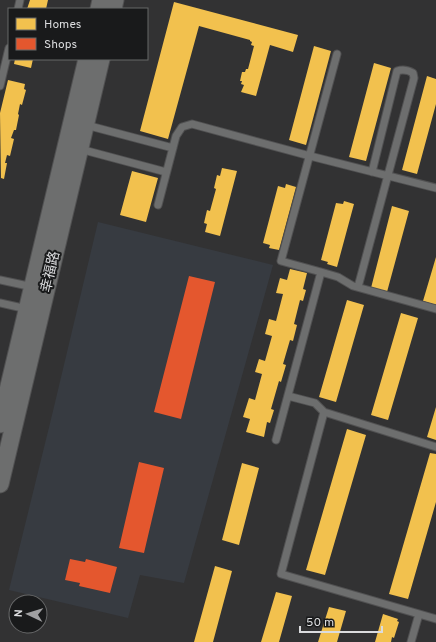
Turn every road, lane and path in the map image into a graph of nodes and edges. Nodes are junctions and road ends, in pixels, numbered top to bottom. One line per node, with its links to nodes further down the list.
1 (8, 51): 5 (lane)
2 (337, 54): 10 (lane)
3 (87, 60): 18 (street, 幸福路)
4 (101, 60): 7 (street, 幸福路)
5 (2, 71): 6 (lane)
6 (0, 86)
7 (86, 125): 8 (lane); 9 (street, 幸福路)
8 (173, 148): 10 (lane); 11 (lane)
9 (80, 149): 11 (lane); 28 (street, 幸福路)
10 (310, 156): 12 (lane); 16 (lane)
11 (166, 172): 15 (lane)
12 (372, 172): 13 (lane); 13 (lane)
13 (388, 176): 14 (lane); 19 (lane)
14 (436, 188)
15 (158, 206)
16 (321, 272): 19 (lane); 23 (lane)
17 (0, 280): 18 (lane)
18 (32, 287): 21 (street, 幸福路)
19 (358, 287): 22 (lane)
20 (0, 303): 21 (lane)
21 (27, 309): 25 (street, 幸福路)
22 (436, 309)
23 (288, 396): 24 (lane); 26 (lane)
24 (324, 412): 27 (lane); 29 (lane)
25 (0, 424)
26 (276, 440)
27 (436, 447)
28 (0, 484)
29 (419, 614): 30 (lane); 31 (lane)
30 (436, 619)
31 (411, 642)

